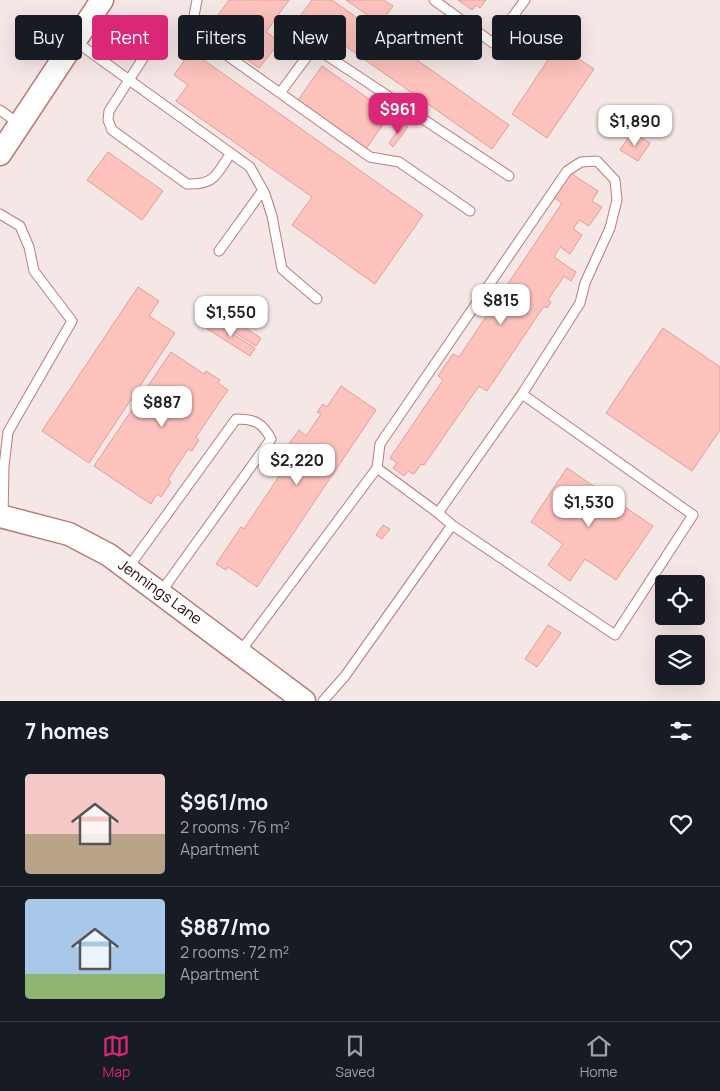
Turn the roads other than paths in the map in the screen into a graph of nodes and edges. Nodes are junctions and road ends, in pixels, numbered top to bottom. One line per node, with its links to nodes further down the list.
1 (102, 0): 5 (street)
2 (198, 0): 10 (lane)
3 (434, 0): 4 (lane)
4 (525, 0)
5 (82, 29)
6 (82, 47): 9 (lane)
7 (62, 60): 12 (street)
8 (141, 60): 9 (lane)
9 (128, 79): 14 (lane); 14 (lane)
10 (280, 93): 15 (lane); 17 (lane)
11 (0, 110): 12 (lane)
12 (20, 124): 13 (street)
13 (0, 152)
14 (231, 153): 16 (lane)
15 (509, 176)
16 (263, 190): 19 (lane); 20 (lane)
17 (470, 211)
18 (0, 214): 24 (lane)
19 (220, 250)
20 (317, 298)
21 (522, 394): 22 (lane); 23 (lane); 25 (lane)
22 (377, 468): 23 (lane); 28 (lane)
23 (438, 513): 25 (lane)
24 (1, 517): 26 (street, Jennings Lane)
25 (452, 524): 30 (lane)
26 (128, 568): 27 (street, Jennings Lane); 27 (lane)
27 (160, 592): 28 (street, Jennings Lane)
28 (240, 652): 29 (street, Jennings Lane)
29 (304, 701)
30 (323, 701)

